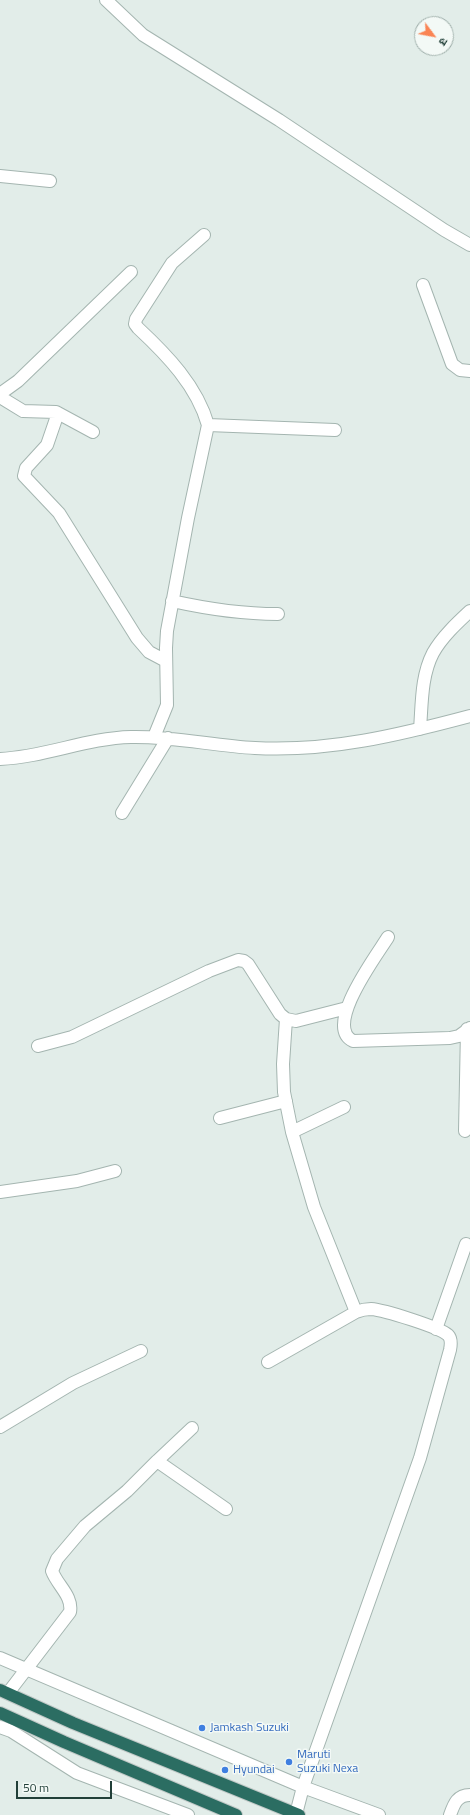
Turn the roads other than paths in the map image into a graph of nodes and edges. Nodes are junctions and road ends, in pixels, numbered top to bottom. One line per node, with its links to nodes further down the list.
1 (106, 0): 5 (street)
2 (0, 176): 3 (street)
3 (50, 181)
4 (204, 235): 12 (street)
5 (470, 245)
6 (131, 272): 9 (street)
7 (423, 285): 8 (street)
8 (470, 370)
9 (0, 394)
10 (0, 397): 11 (street)
11 (58, 413): 14 (street); 18 (street)
12 (208, 425): 13 (street); 15 (street)
13 (335, 430)
14 (93, 432)
15 (172, 602): 17 (street); 18 (street)
16 (470, 611): 20 (street)
17 (278, 614)
18 (166, 661): 21 (street)
19 (470, 716): 20 (street)
20 (420, 729): 22 (street)
21 (154, 737): 22 (street); 23 (street)
22 (168, 738): 24 (street)
23 (0, 760)
24 (122, 813)
25 (388, 937): 26 (street)
26 (347, 1008): 27 (street); 28 (street)
27 (286, 1019): 29 (street); 30 (street)
28 (468, 1029): 34 (street)
29 (38, 1046)
30 (286, 1101): 32 (street); 33 (street)
31 (344, 1107): 33 (street)
32 (220, 1118)
33 (292, 1132): 38 (street)
34 (465, 1132)
35 (115, 1171): 36 (street)
36 (0, 1192)
37 (466, 1244): 39 (street)
38 (356, 1312): 39 (street); 41 (street)
39 (436, 1329): 51 (street)
40 (141, 1351): 42 (street)
41 (268, 1362)
42 (0, 1427)
43 (192, 1428): 44 (street)
44 (157, 1461): 45 (street); 47 (street)
45 (226, 1509)
46 (0, 1658): 47 (street)
47 (26, 1668): 48 (street); 51 (street)
48 (4, 1692): 53 (highway)
49 (0, 1713): 55 (highway)
50 (0, 1727): 54 (street)
51 (303, 1788): 53 (street); 56 (street)
52 (470, 1795): 57 (street)
53 (298, 1814)
54 (188, 1815)
55 (236, 1815)
56 (379, 1815)
57 (450, 1815)

